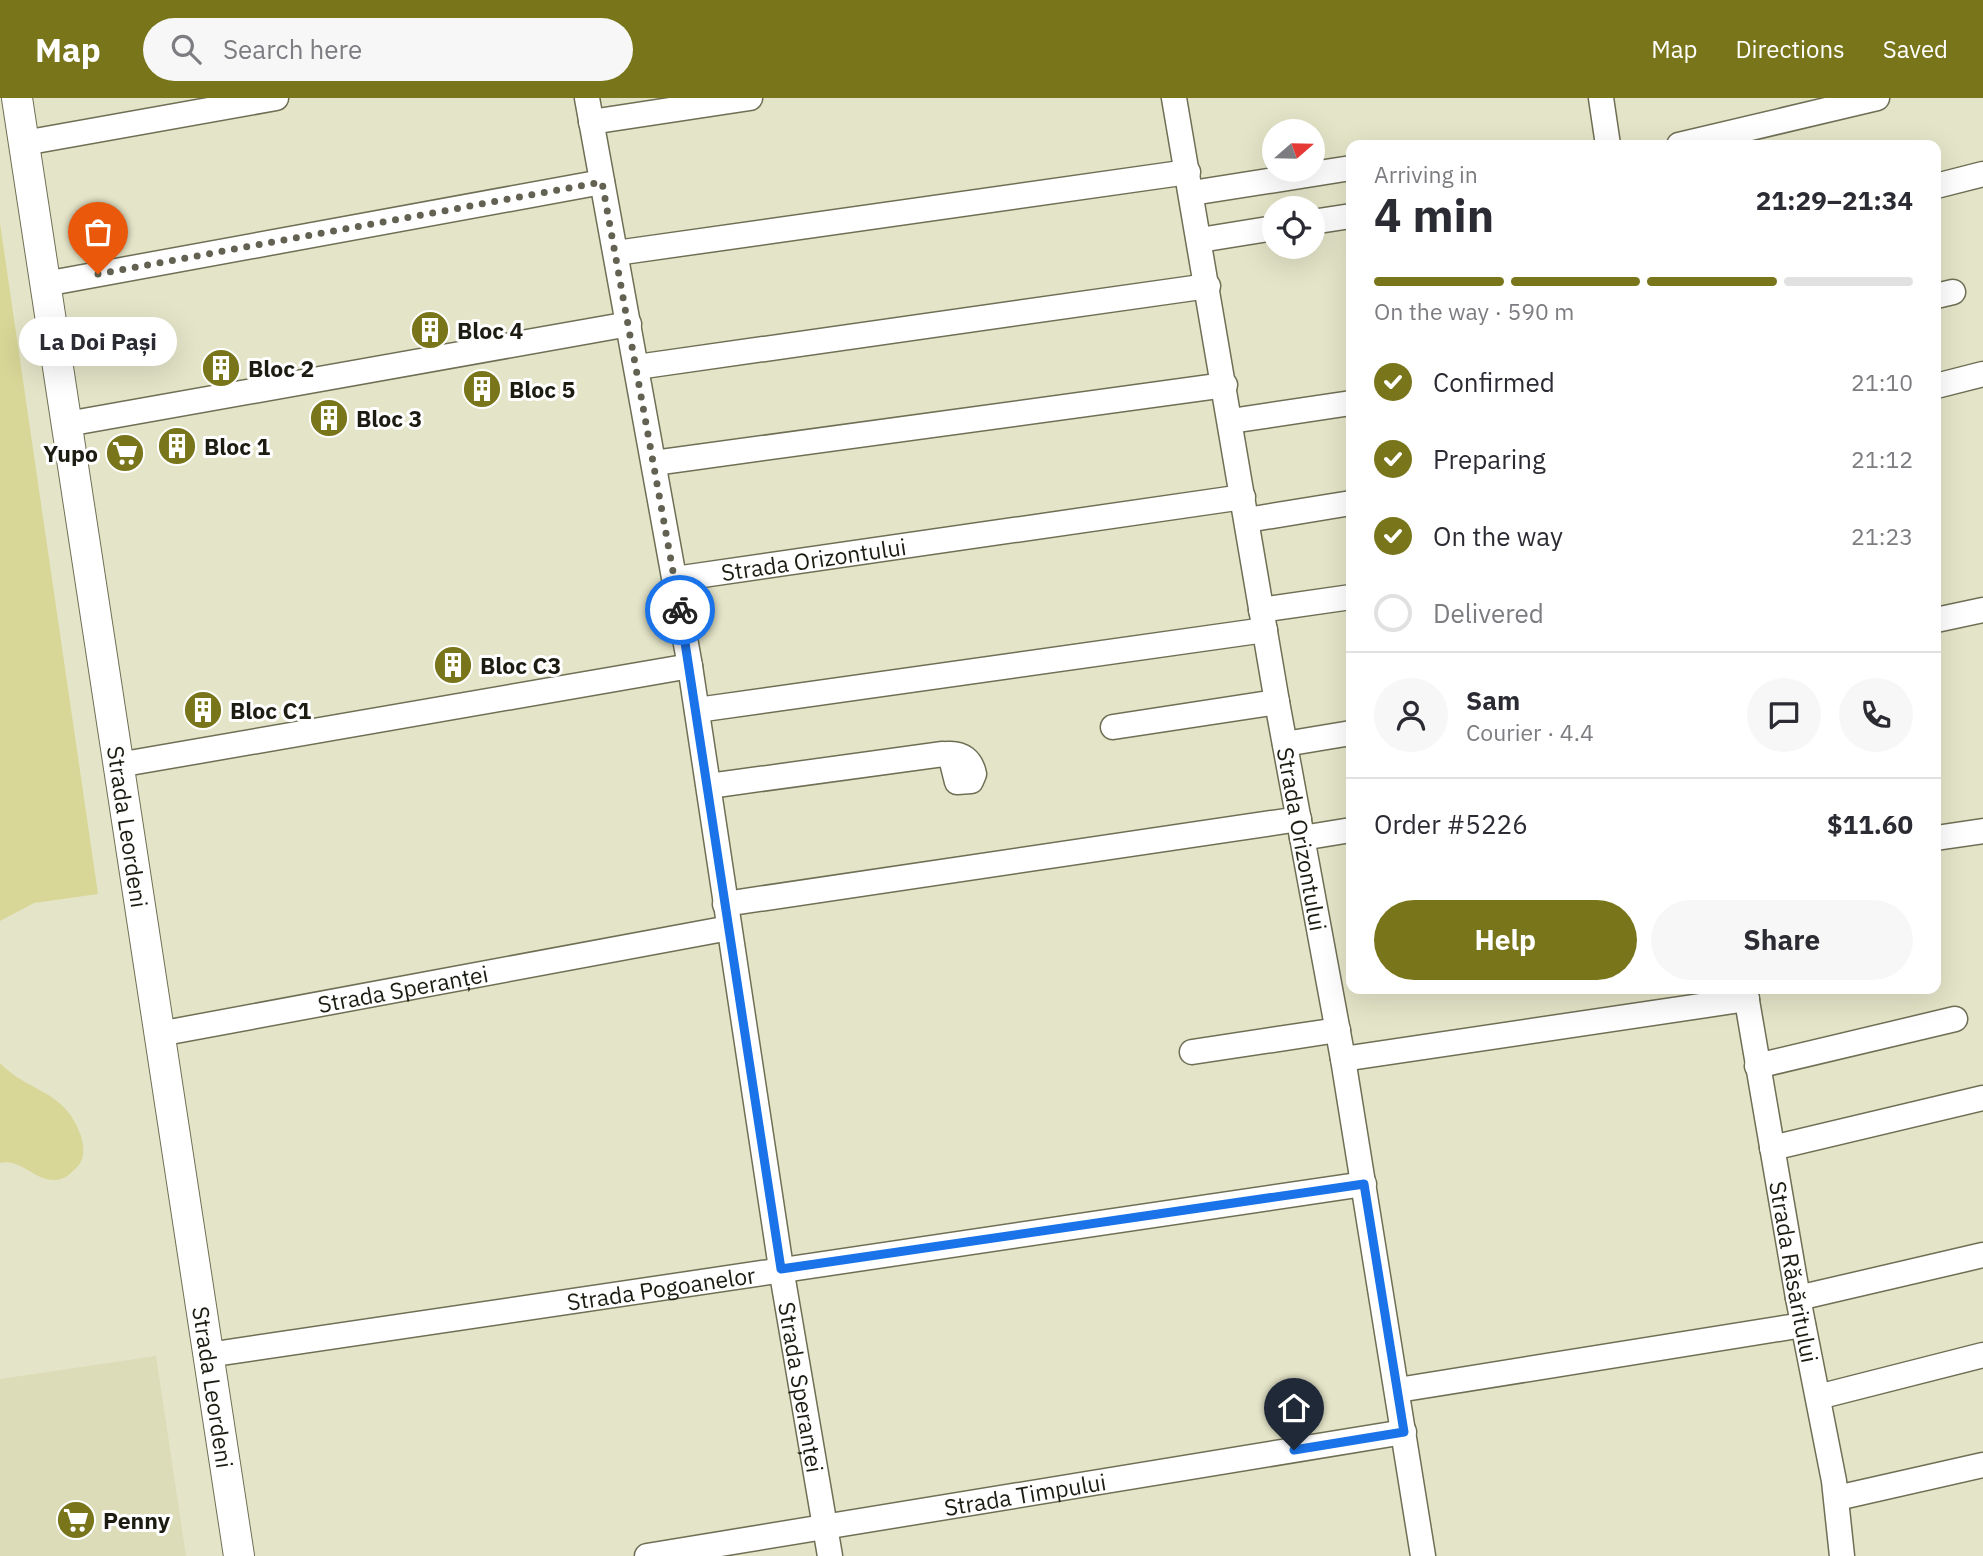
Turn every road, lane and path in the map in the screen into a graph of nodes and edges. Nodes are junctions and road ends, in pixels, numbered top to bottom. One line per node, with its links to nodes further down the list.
1 (17, 98): 10 (main road, Strada Leordeni)
2 (276, 98): 10 (street)
3 (750, 98): 7 (street)
4 (1174, 98): 14 (street, Strada Orizontului)
5 (1601, 98): 8 (street)
6 (1877, 98): 9 (street)
7 (589, 110): 13 (street, Strada Speranței)
8 (1607, 140)
9 (1700, 140)
10 (24, 143): 21 (main road, Strada Leordeni)
11 (1346, 168): 14 (street)
12 (1983, 174): 15 (street)
13 (602, 182): 20 (street, Strada Speranței); 21 (street)
14 (1190, 183): 19 (street, Strada Orizontului); 20 (street)
15 (1941, 185)
16 (1346, 217): 17 (street)
17 (1325, 220)
18 (1262, 230): 19 (street)
19 (1200, 240): 22 (street, Strada Orizontului)
20 (615, 253): 23 (street, Strada Speranței)
21 (45, 284): 30 (main road, Strada Leordeni)
22 (1208, 286): 24 (street); 26 (street, Strada Orizontului)
23 (629, 324): 24 (street, Strada Speranței); 30 (street)
24 (637, 367): 31 (street, Strada Speranței)
25 (1983, 374): 27 (street)
26 (1225, 385): 29 (street, Strada Orizontului); 31 (street)
27 (1941, 385)
28 (1346, 404): 29 (street)
29 (1231, 421): 33 (street, Strada Orizontului)
30 (67, 424): 46 (main road, Strada Leordeni)
31 (654, 463): 34 (street, Strada Speranței)
32 (1346, 503): 33 (street)
33 (1245, 508): 34 (street, Strada Orizontului); 38 (street, Strada Orizontului)
34 (675, 579): 39 (street, Strada Speranței)
35 (1346, 598): 38 (street)
36 (1983, 610): 37 (street)
37 (1941, 619)
38 (1263, 620): 40 (street, Strada Orizontului); 41 (street)
39 (690, 666): 41 (street, Strada Speranței); 46 (street)
40 (1277, 702): 42 (street); 44 (street, Strada Orizontului)
41 (697, 710): 47 (street, Strada Speranței)
42 (1114, 727)
43 (1346, 734): 44 (street)
44 (1285, 744): 48 (street, Strada Orizontului)
45 (948, 754): 47 (street)
46 (118, 765): 57 (main road, Strada Leordeni)
47 (709, 786): 52 (street, Strada Speranței)
48 (1301, 829): 49 (street); 52 (street); 56 (street, Strada Orizontului)
49 (1346, 831)
50 (1983, 831): 51 (street)
51 (1941, 837)
52 (725, 904): 53 (street, Strada Speranței)
53 (729, 928): 57 (street, Strada Speranței); 65 (street, Strada Speranței)
54 (1746, 994): 59 (street); 60 (street, Strada Răsăritului)
55 (1955, 1019): 60 (street)
56 (1339, 1030): 58 (street); 59 (street, Strada Orizontului)
57 (159, 1034): 68 (main road, Strada Leordeni)
58 (1192, 1052)
59 (1343, 1059): 63 (street, Strada Orizontului)
60 (1757, 1066): 62 (street, Strada Răsăritului)
61 (1983, 1098): 62 (street)
62 (1772, 1148): 66 (street, Strada Răsăritului)
63 (1364, 1184): 65 (street, Strada Pogoanelor); 70 (street)
64 (1983, 1255): 66 (street)
65 (781, 1269): 68 (street, Strada Pogoanelor); 75 (street, Strada Speranței)
66 (1798, 1297): 67 (street, Strada Răsăritului)
67 (1803, 1325): 70 (street); 71 (street, Strada Răsăritului)
68 (208, 1355): 76 (main road, Strada Leordeni)
69 (1983, 1355): 71 (street)
70 (1398, 1390): 72 (street)
71 (1818, 1397): 74 (street, Strada Răsăritului)
72 (1404, 1432): 75 (street, Strada Timpului); 79 (street)
73 (1983, 1465): 74 (street)
74 (1837, 1498): 80 (street, Strada Răsăritului)
75 (825, 1527): 77 (street, Strada Timpului); 78 (street, Strada Speranței)
76 (239, 1556)
77 (647, 1556)
78 (830, 1556)
79 (1423, 1556)
80 (1842, 1556)

